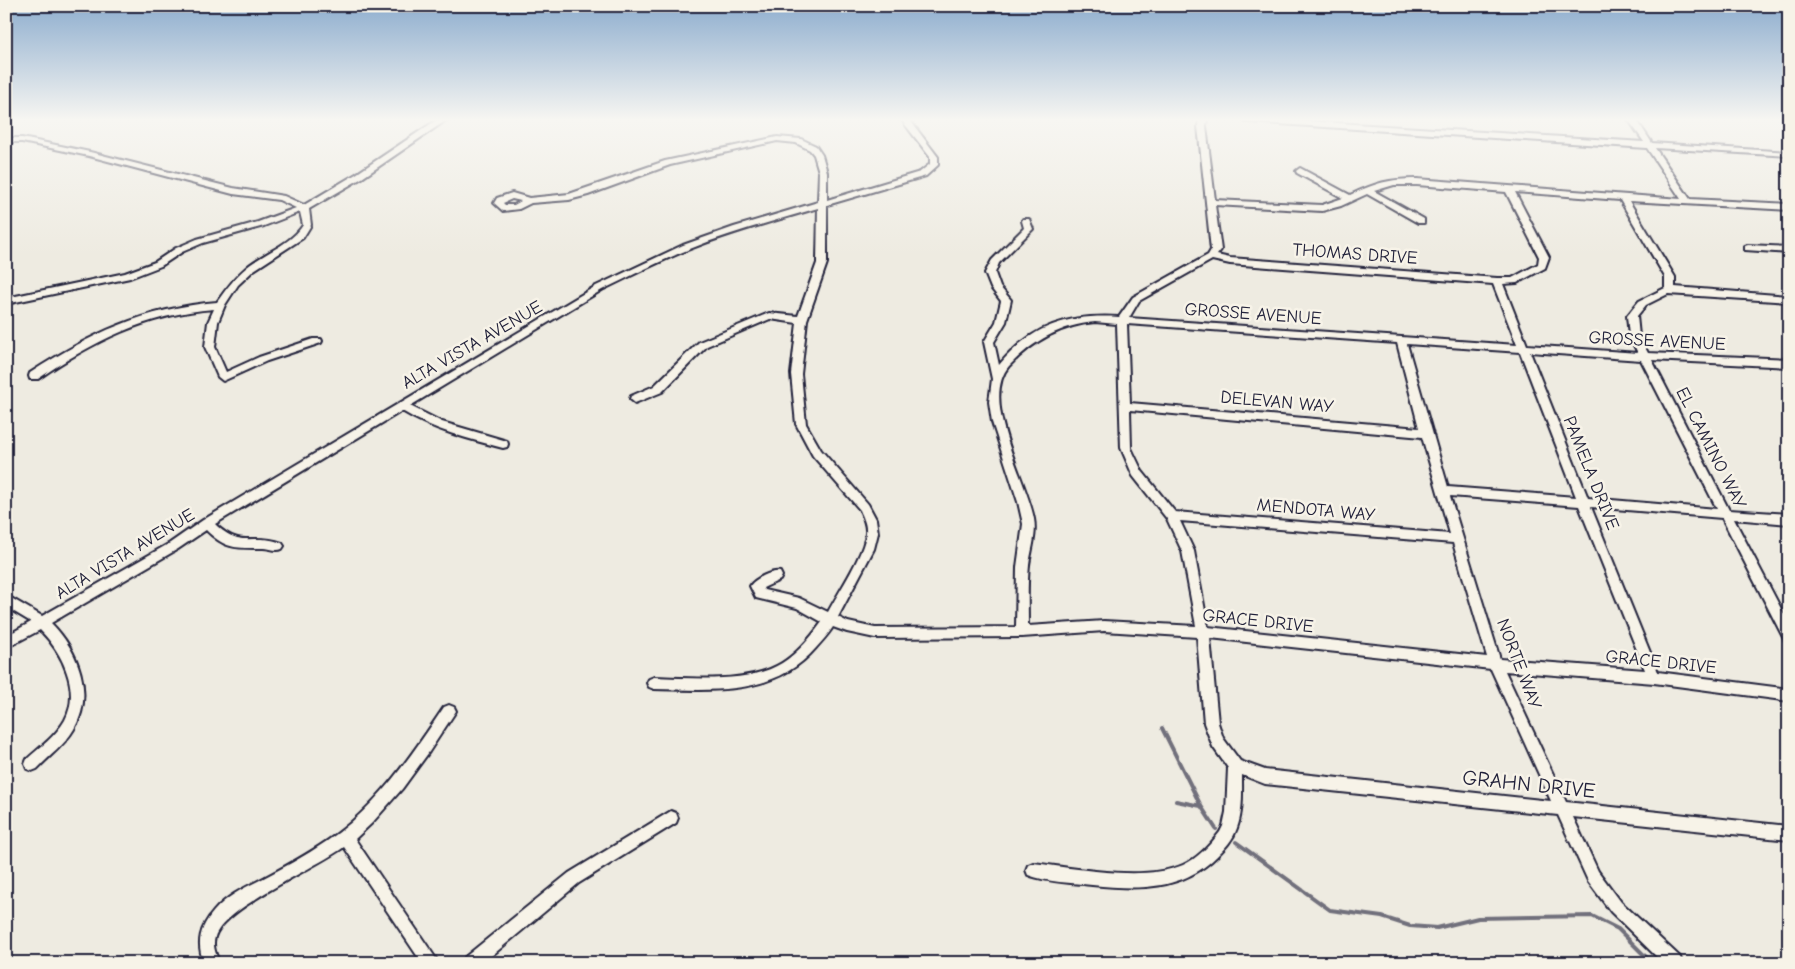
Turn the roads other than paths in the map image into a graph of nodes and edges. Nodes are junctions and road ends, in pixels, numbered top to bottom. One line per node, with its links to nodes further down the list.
1 (129, 164): 18 (street)
2 (377, 164): 18 (street)
3 (665, 164): 14 (street)
4 (821, 164): 16 (street)
5 (934, 164): 16 (street, ALTA VISTA AVENUE)
6 (1206, 164): 15 (street)
7 (1662, 164): 13 (street)
8 (1300, 171): 12 (street)
9 (1510, 190): 10 (street); 11 (street); 24 (street, THOMAS DRIVE)
10 (1368, 191): 12 (street); 20 (street)
11 (1623, 198): 13 (street); 25 (street)
12 (1350, 200): 15 (street)
13 (1686, 200): 17 (street)
14 (529, 201)
15 (1210, 202): 23 (street)
16 (823, 205): 29 (street); 39 (street, ALTA VISTA AVENUE)
17 (1789, 207)
18 (304, 208): 27 (street); 28 (street)
19 (1026, 221): 37 (street)
20 (1421, 221)
21 (1748, 248): 22 (street)
22 (1789, 250)
23 (1211, 257): 24 (street, THOMAS DRIVE); 30 (street)
24 (1498, 281): 33 (street, PAMELA DRIVE)
25 (1670, 290): 26 (street); 34 (street, EL CAMINO WAY)
26 (1789, 300)
27 (6, 302)
28 (220, 305): 31 (street); 36 (street)
29 (802, 320): 38 (street); 53 (street)
30 (1122, 321): 32 (street, GROSSE AVENUE); 37 (street, GROSSE AVENUE); 40 (street)
31 (317, 341)
32 (1402, 342): 33 (street, GROSSE AVENUE); 41 (street, NORTE WAY)
33 (1523, 350): 34 (street, GROSSE AVENUE); 44 (street, PAMELA DRIVE)
34 (1645, 357): 35 (street, GROSSE AVENUE); 45 (street, EL CAMINO WAY)
35 (1789, 363)
36 (34, 376)
37 (997, 379): 55 (street, GROSSE AVENUE)
38 (635, 399)
39 (401, 406): 42 (street); 48 (street, ALTA VISTA AVENUE)
40 (1125, 406): 41 (street, DELEVAN WAY); 46 (street)
41 (1426, 433): 43 (street, NORTE WAY)
42 (503, 444)
43 (1444, 491): 44 (street); 49 (street, NORTE WAY)
44 (1583, 501): 45 (street); 60 (street, PAMELA DRIVE)
45 (1725, 512): 47 (street); 57 (street, EL CAMINO WAY)
46 (1172, 516): 49 (street, MENDOTA WAY); 56 (street)
47 (1789, 519)
48 (207, 523): 50 (street); 54 (street, ALTA VISTA AVENUE)
49 (1458, 540): 59 (street, NORTE WAY)
50 (278, 546)
51 (776, 576): 53 (street, GRACE DRIVE)
52 (6, 600): 54 (street)
53 (830, 620): 55 (street, GRACE DRIVE); 61 (street)
54 (42, 623): 58 (street, ALTA VISTA AVENUE); 64 (street)
55 (1022, 632): 56 (street, GRACE DRIVE)
56 (1203, 632): 59 (street, GRACE DRIVE); 65 (street)
57 (1789, 636)
58 (6, 643)
59 (1495, 664): 60 (street, GRACE DRIVE); 66 (street, NORTE WAY)
60 (1654, 677): 62 (street, GRACE DRIVE)
61 (654, 683)
62 (1789, 695)
63 (449, 711): 69 (street)
64 (32, 764)
65 (1235, 766): 66 (street, GRAHN DRIVE); 70 (street)
66 (1561, 809): 68 (street, GRAHN DRIVE); 74 (street, NORTE WAY)
67 (671, 818): 73 (street)
68 (1789, 833)
69 (346, 838): 71 (street); 72 (street)
70 (1033, 870)
71 (212, 963)
72 (431, 963)
73 (471, 963)
74 (1674, 963)

